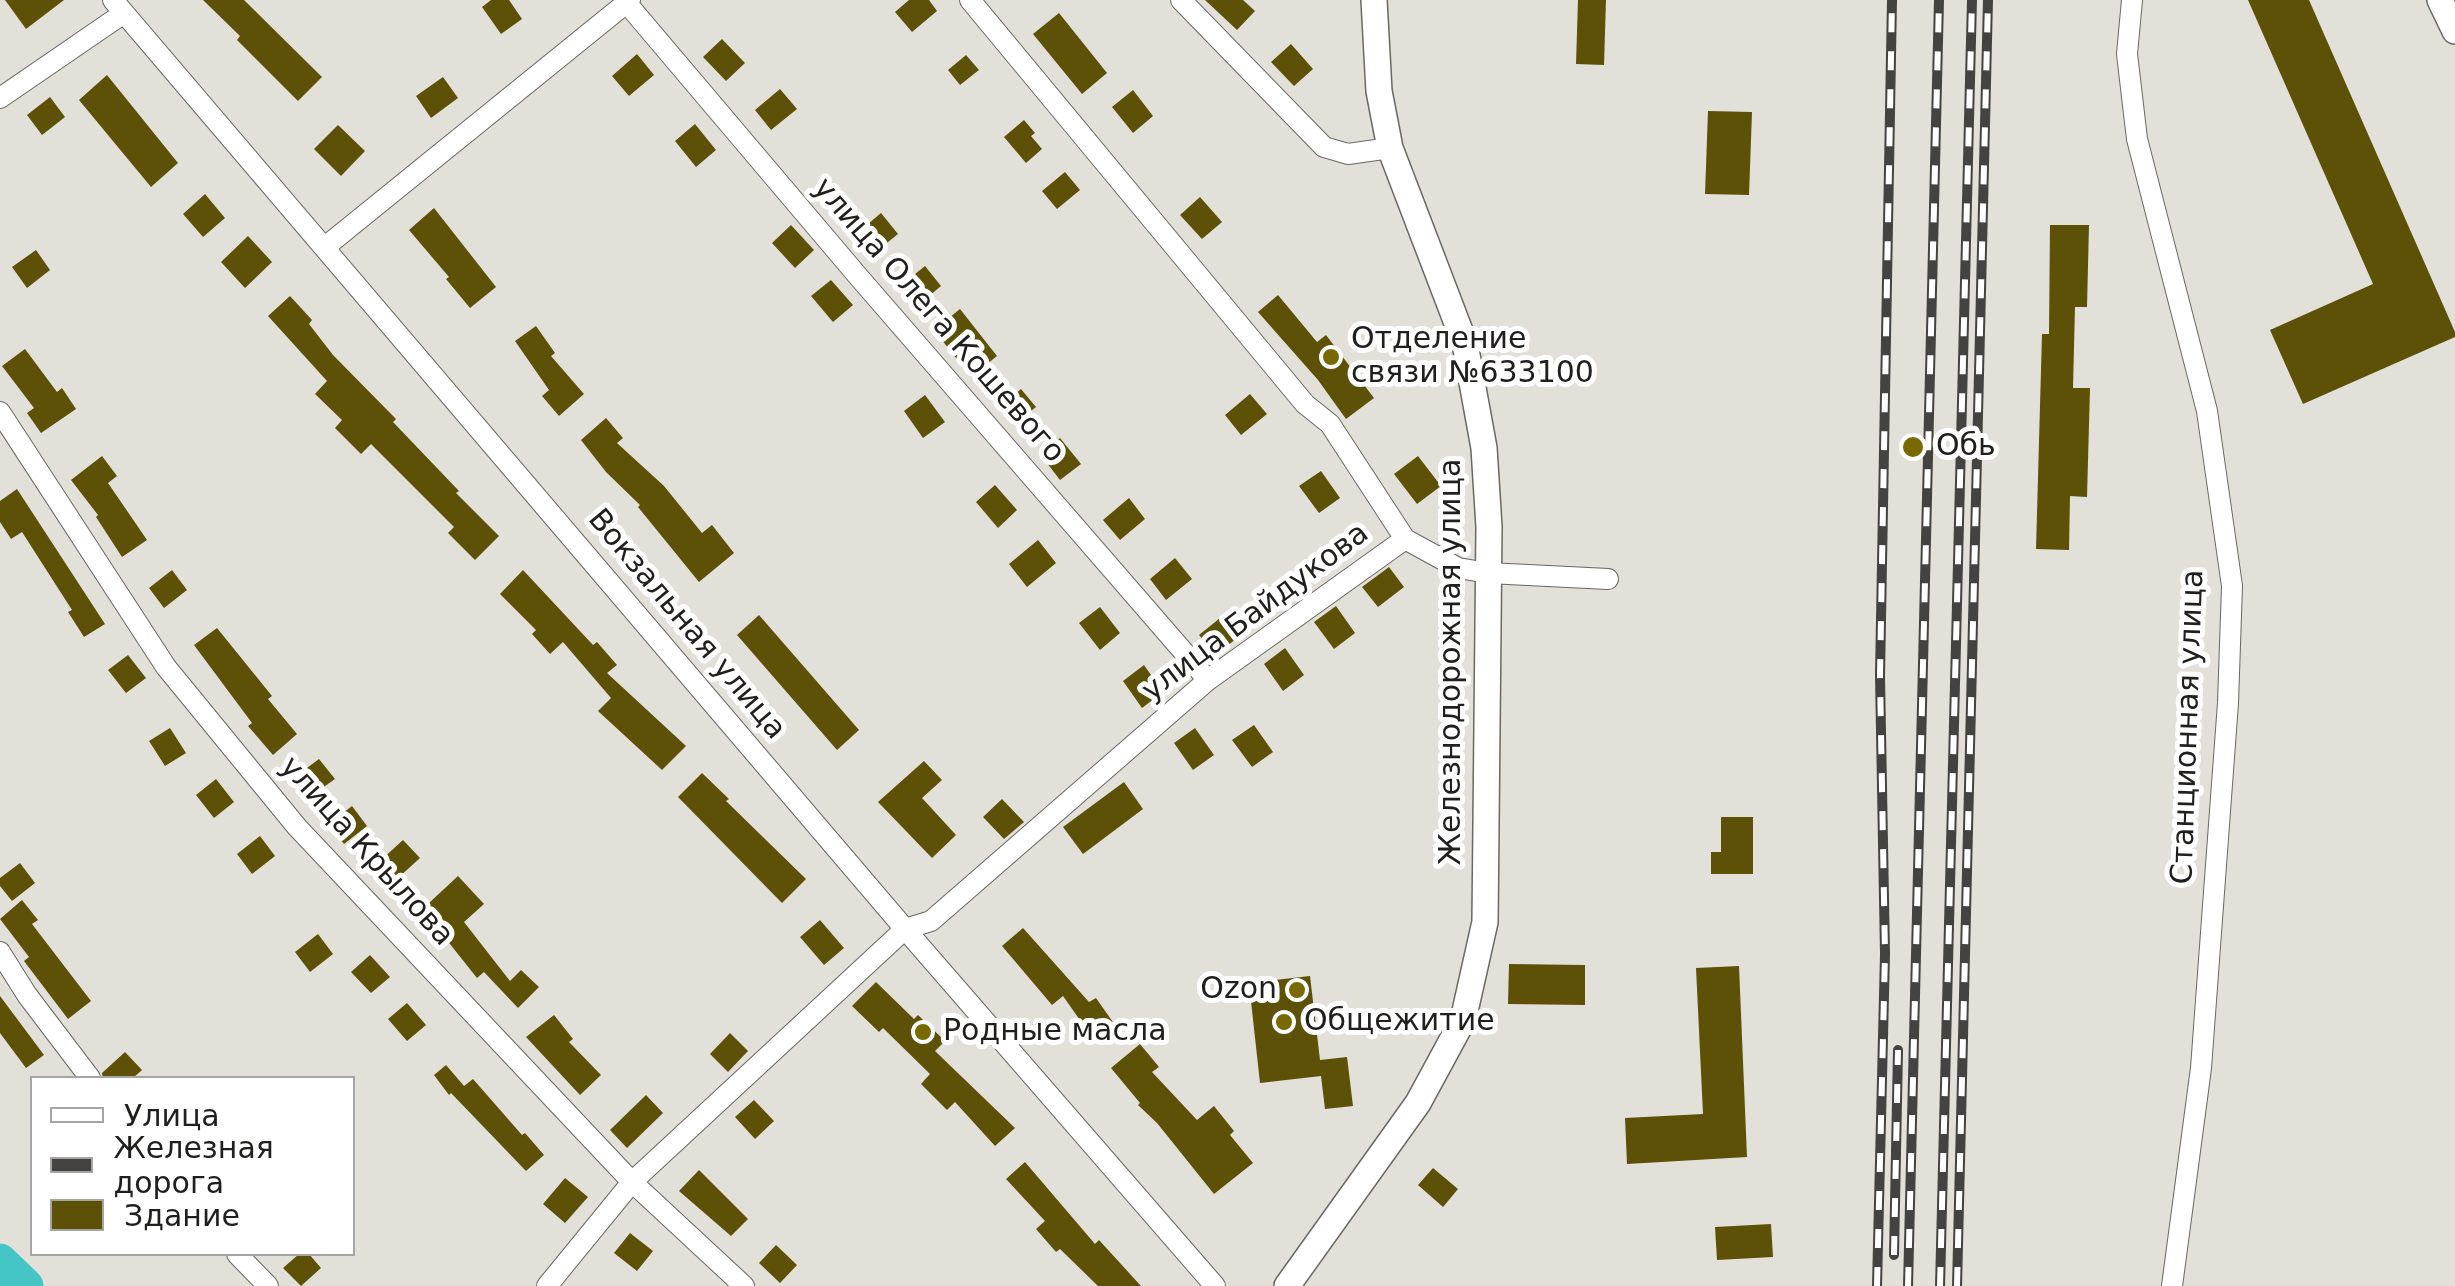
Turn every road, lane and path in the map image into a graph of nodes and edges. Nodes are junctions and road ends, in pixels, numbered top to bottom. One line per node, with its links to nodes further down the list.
1 (970, 0): 13 (street, улица Байдукова)
2 (1181, 0): 10 (street)
3 (1374, 0): 10 (main road, Железнодорожная улица)
4 (2132, 0): 27 (street, Станционная улица)
5 (2440, 0): 8 (main road)
6 (627, 1): 11 (street); 16 (street, улица Олега Кошевого)
7 (118, 6): 9 (street); 11 (street, Вокзальная улица)
8 (2455, 30)
9 (0, 98)
10 (1390, 148): 14 (main road, Железнодорожная улица)
11 (325, 247): 17 (street, Вокзальная улица)
12 (0, 412): 20 (street, улица Крылова)
13 (1405, 539): 14 (street); 16 (street, улица Байдукова)
14 (1488, 574): 15 (street); 26 (main road, Железнодорожная улица)
15 (1608, 580)
16 (1208, 680): 17 (street, улица Байдукова)
17 (905, 929): 20 (street, улица Байдукова); 25 (street, Вокзальная улица)
18 (0, 952): 19 (street)
19 (88, 1076)
20 (632, 1182): 23 (street, улица Байдукова); 24 (street, улица Крылова)
21 (238, 1256): 22 (street)
22 (268, 1286)
23 (547, 1286)
24 (744, 1286)
25 (1216, 1286)
26 (1287, 1286)
27 (2172, 1286)

